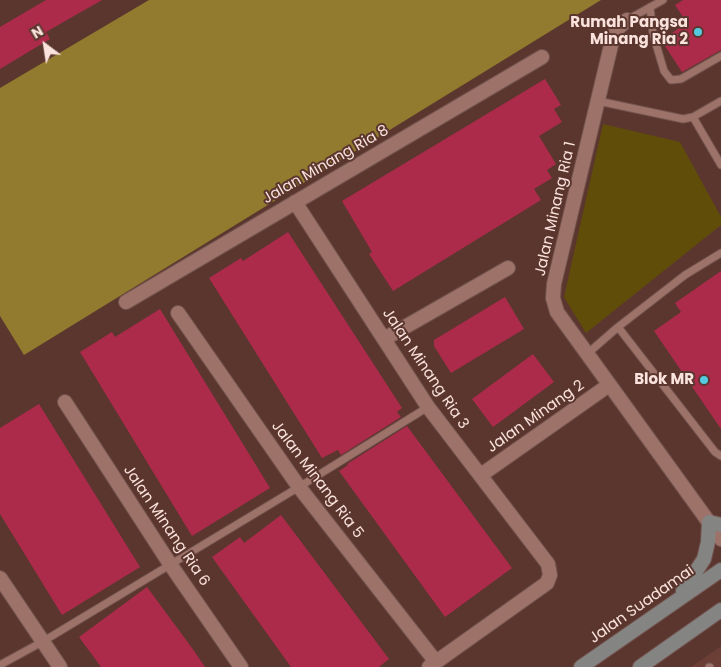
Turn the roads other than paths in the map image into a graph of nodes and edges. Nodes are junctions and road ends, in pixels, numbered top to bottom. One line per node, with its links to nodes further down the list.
1 (663, 0): 2 (lane)
2 (650, 7): 3 (lane); 4 (lane)
3 (627, 20): 6 (street, Jalan Minang Ria 1)
4 (721, 56)
5 (542, 58): 10 (street, Jalan Minang Ria 8)
6 (598, 100): 8 (lane); 17 (street, Jalan Minang Ria 1)
7 (721, 101): 8 (lane)
8 (694, 117): 9 (lane)
9 (721, 165)
10 (295, 202): 13 (street, Jalan Minang Ria 8); 16 (street, Jalan Minang Ria 3)
11 (721, 253): 15 (lane)
12 (508, 268): 16 (street)
13 (126, 302)
14 (178, 313): 23 (street, Jalan Minang Ria 5)
15 (618, 327): 17 (lane); 21 (lane)
16 (384, 339): 20 (street, Jalan Minang Ria 3)
17 (587, 354): 18 (street, Jalan Minang Ria 1)
18 (609, 385): 22 (street, Jalan Minang 2); 24 (street, Jalan Minang Ria 1)
19 (65, 402): 26 (street, Jalan Minang Ria 6)
20 (428, 407): 22 (street, Jalan Minang Ria 3); 23 (lane)
21 (721, 456)
22 (481, 475): 32 (street, Jalan Minang Ria 3)
23 (299, 488): 26 (lane); 32 (street, Jalan Minang Ria 5)
24 (715, 524): 25 (street, Jalan Minang Ria 1); 29 (main road)
25 (721, 539)
26 (170, 564): 31 (lane); 35 (street, Jalan Minang Ria 6)
27 (721, 570): 29 (main road, Jalan Suadamai)
28 (0, 578): 31 (street)
29 (675, 602): 36 (main road, Jalan Suadamai)
30 (721, 610): 37 (main road)
31 (42, 642): 33 (lane); 34 (street)
32 (432, 664)
33 (0, 665)
34 (60, 667)
35 (242, 667)
36 (582, 667)
37 (640, 667)

